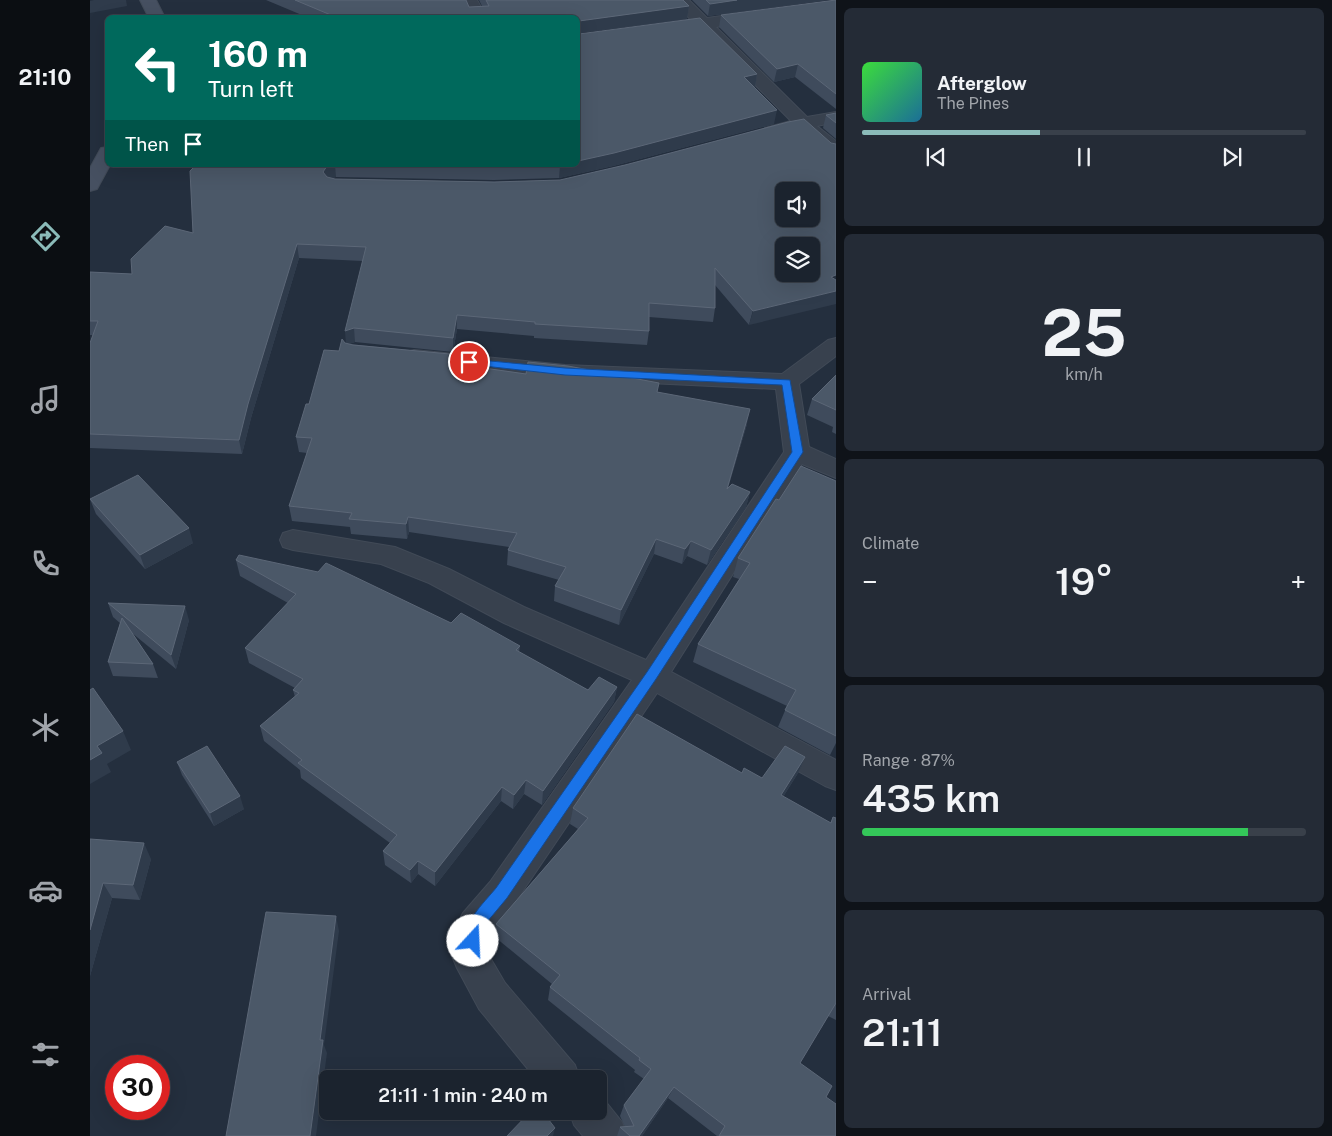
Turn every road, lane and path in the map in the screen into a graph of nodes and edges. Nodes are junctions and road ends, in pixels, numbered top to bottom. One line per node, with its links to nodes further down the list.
1 (148, 0): 5 (main road)
2 (468, 0): 6 (street)
3 (680, 0): 7 (street)
4 (769, 14): 7 (street)
5 (156, 15)
6 (478, 15)
7 (702, 23): 8 (street); 10 (street)
8 (654, 30)
9 (836, 118): 10 (street)
10 (803, 123): 11 (street); 12 (street)
11 (756, 136)
12 (836, 151)
13 (105, 158): 14 (main road)
14 (90, 185)
15 (836, 345): 17 (street)
16 (393, 355): 17 (street)
17 (786, 382): 18 (street)
18 (797, 452): 19 (street); 21 (street)
19 (836, 469)
20 (294, 540): 21 (street)
21 (652, 676): 22 (street); 23 (street)
22 (836, 776)
23 (554, 1070)
24 (595, 1120): 25 (street)
25 (608, 1136)

